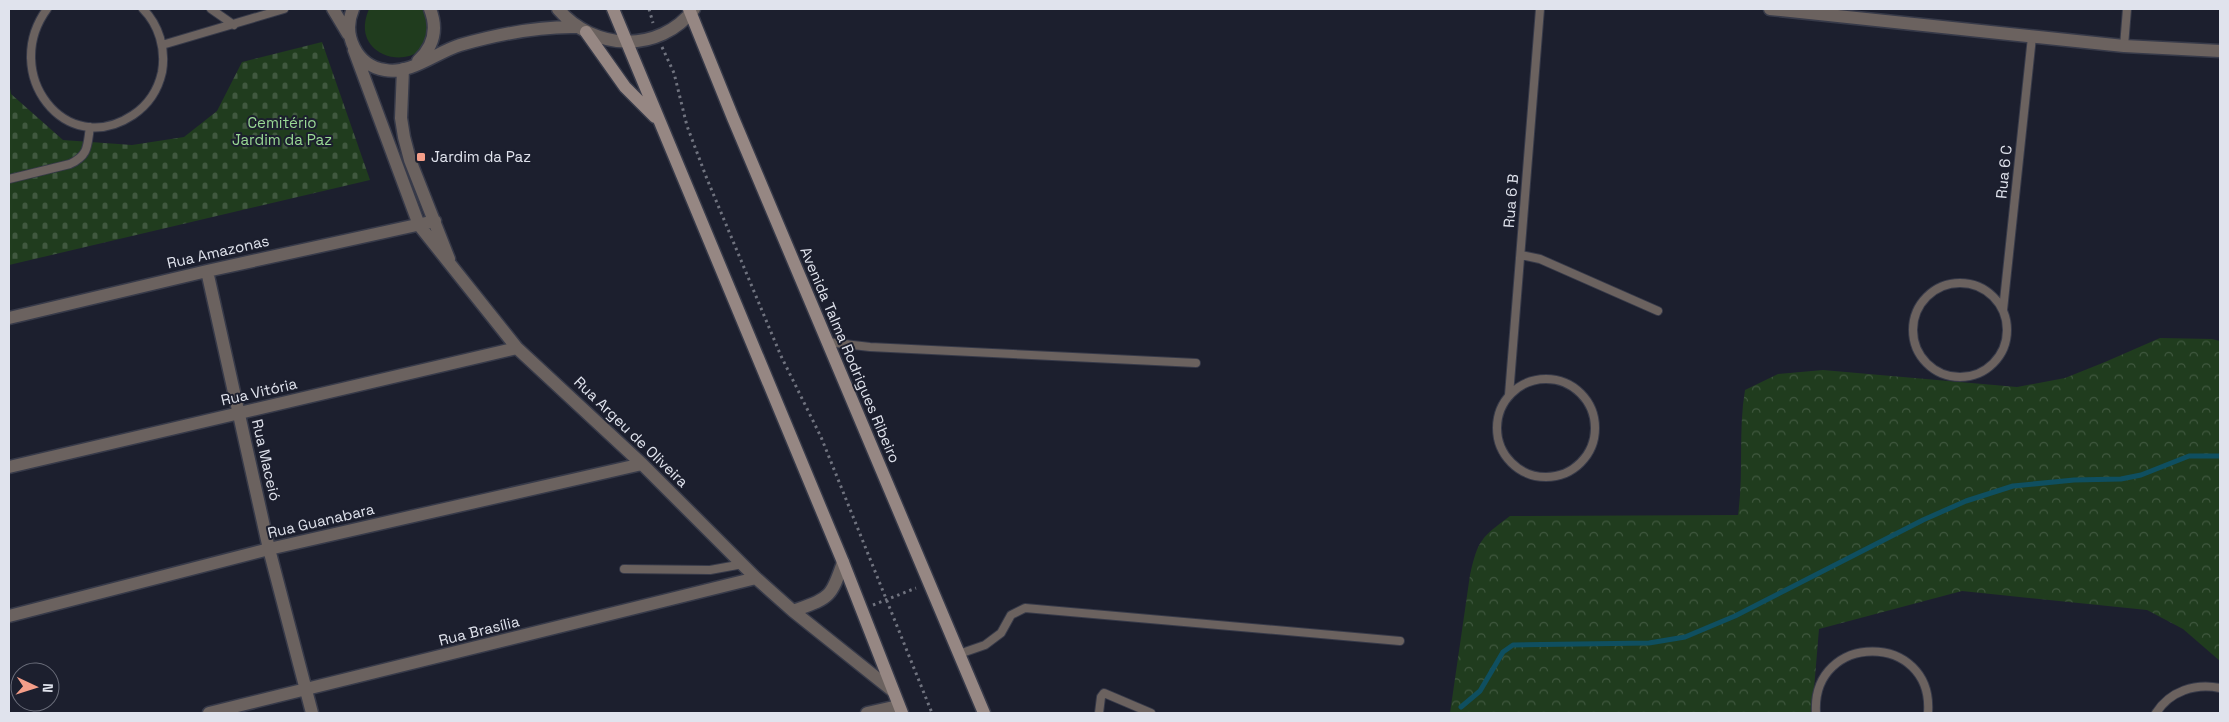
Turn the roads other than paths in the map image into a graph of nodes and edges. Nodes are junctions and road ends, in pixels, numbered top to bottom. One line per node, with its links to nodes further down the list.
1 (47, 9): 25 (lane)
2 (142, 9): 19 (lane)
3 (211, 9): 14 (lane)
4 (284, 9): 14 (lane)
5 (333, 9): 16 (street, Rua Argeu de Oliveira)
6 (353, 9): 16 (street)
7 (430, 9): 23 (street)
8 (558, 9): 15 (street)
9 (613, 9): 18 (main road)
10 (1540, 9): 29 (lane, Rua 6 B)
11 (1770, 9): 17 (street)
12 (2127, 9): 20 (lane)
13 (691, 10): 18 (street); 35 (main road, Avenida Talma Rodrigues Ribeiro)
14 (234, 25): 19 (lane)
15 (582, 29): 18 (street); 23 (street); 24 (main road)
16 (348, 34): 21 (street, Rua Argeu de Oliveira)
17 (2032, 37): 20 (street); 32 (lane, Rua 6 C)
18 (627, 42): 24 (main road)
19 (162, 45): 25 (lane)
20 (2124, 46): 22 (street)
21 (354, 50): 23 (street); 28 (street, Rua Argeu de Oliveira)
22 (2220, 51)
23 (409, 67): 27 (street)
24 (660, 122): 43 (main road)
25 (90, 127): 26 (lane)
26 (9, 179)
27 (435, 221): 28 (street, Rua Amazonas); 30 (street)
28 (419, 225): 30 (street, Rua Argeu de Oliveira); 31 (street, Rua Amazonas)
29 (1521, 255): 33 (lane); 38 (lane, Rua 6 B)
30 (454, 270): 36 (street, Rua Argeu de Oliveira)
31 (207, 271): 34 (street, Rua Amazonas); 39 (street, Rua Maceió)
32 (2003, 310): 32 (lane, Rua 6 C)
33 (1658, 311)
34 (9, 318)
35 (827, 342): 37 (lane); 50 (main road, Avenida Talma Rodrigues Ribeiro)
36 (518, 348): 39 (street, Rua Vitória); 40 (street, Rua Argeu de Oliveira)
37 (1196, 362)
38 (1509, 396): 38 (lane, Rua 6 B)
39 (239, 413): 41 (street, Rua Vitória); 42 (street, Rua Maceió)
40 (642, 464): 42 (street, Rua Guanabara); 44 (street, Rua Argeu de Oliveira)
41 (9, 467)
42 (269, 549): 48 (street, Rua Guanabara); 53 (street, Rua Maceió)
43 (843, 562): 47 (street); 52 (main road)
44 (742, 564): 45 (lane); 46 (street, Rua Argeu de Oliveira)
45 (624, 570)
46 (756, 578): 47 (street, Rua Argeu de Oliveira); 53 (street, Rua Brasília)
47 (792, 611): 52 (street, Rua Argeu de Oliveira)
48 (9, 616)
49 (1400, 641): 50 (lane)
50 (959, 654): 58 (main road, Avenida Talma Rodrigues Ribeiro)
51 (2220, 688): 63 (lane)
52 (893, 690): 54 (main road)
53 (306, 691): 55 (street, Rua Brasília); 56 (street, Rua Maceió)
54 (900, 710): 57 (street)
55 (209, 713)
56 (312, 713)
57 (867, 713)
58 (984, 713)
59 (1099, 713): 60 (lane)
60 (1151, 713)
61 (1816, 713): 62 (lane)
62 (1928, 713)
63 (2156, 713)

